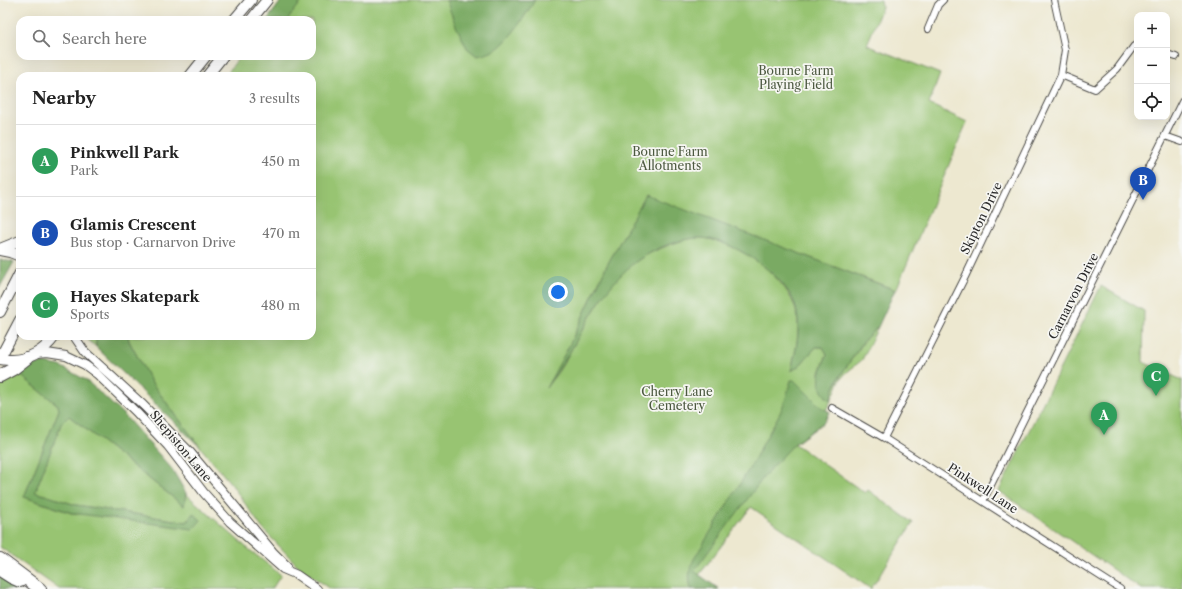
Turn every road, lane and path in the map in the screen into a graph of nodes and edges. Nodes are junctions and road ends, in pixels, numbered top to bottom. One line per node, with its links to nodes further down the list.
1 (251, 0): 5 (main road)
2 (267, 0): 6 (main road)
3 (943, 0): 7 (street)
4 (1054, 0): 15 (street, Skipton Drive)
5 (237, 16)
6 (254, 16)
7 (928, 29)
8 (1134, 46): 15 (street)
9 (1170, 55): 10 (street)
10 (1176, 57)
11 (203, 60): 13 (main road)
12 (220, 60): 14 (main road)
13 (193, 72)
14 (211, 72)
15 (1062, 75): 31 (street, Skipton Drive)
16 (1182, 101): 17 (street, Carnarvon Drive)
17 (1165, 136): 18 (street); 32 (street, Carnarvon Drive)
18 (1182, 142)
19 (16, 244): 20 (main road)
20 (0, 250): 21 (main road)
21 (16, 254)
22 (16, 281): 23 (main road)
23 (0, 312)
24 (16, 328): 28 (main road)
25 (52, 340): 27 (main road)
26 (76, 340): 35 (street, Shepiston Lane)
27 (31, 356): 28 (main road); 29 (highway); 35 (street, Shepiston Lane)
28 (0, 359)
29 (0, 376)
30 (832, 408): 31 (street, Pinkwell Lane)
31 (884, 438): 32 (street, Pinkwell Lane)
32 (983, 501): 38 (street, Pinkwell Lane)
33 (0, 559): 36 (highway)
34 (0, 570): 36 (highway)
35 (297, 575): 37 (street, Shepiston Lane)
36 (40, 589)
37 (317, 589)
38 (1120, 589)

